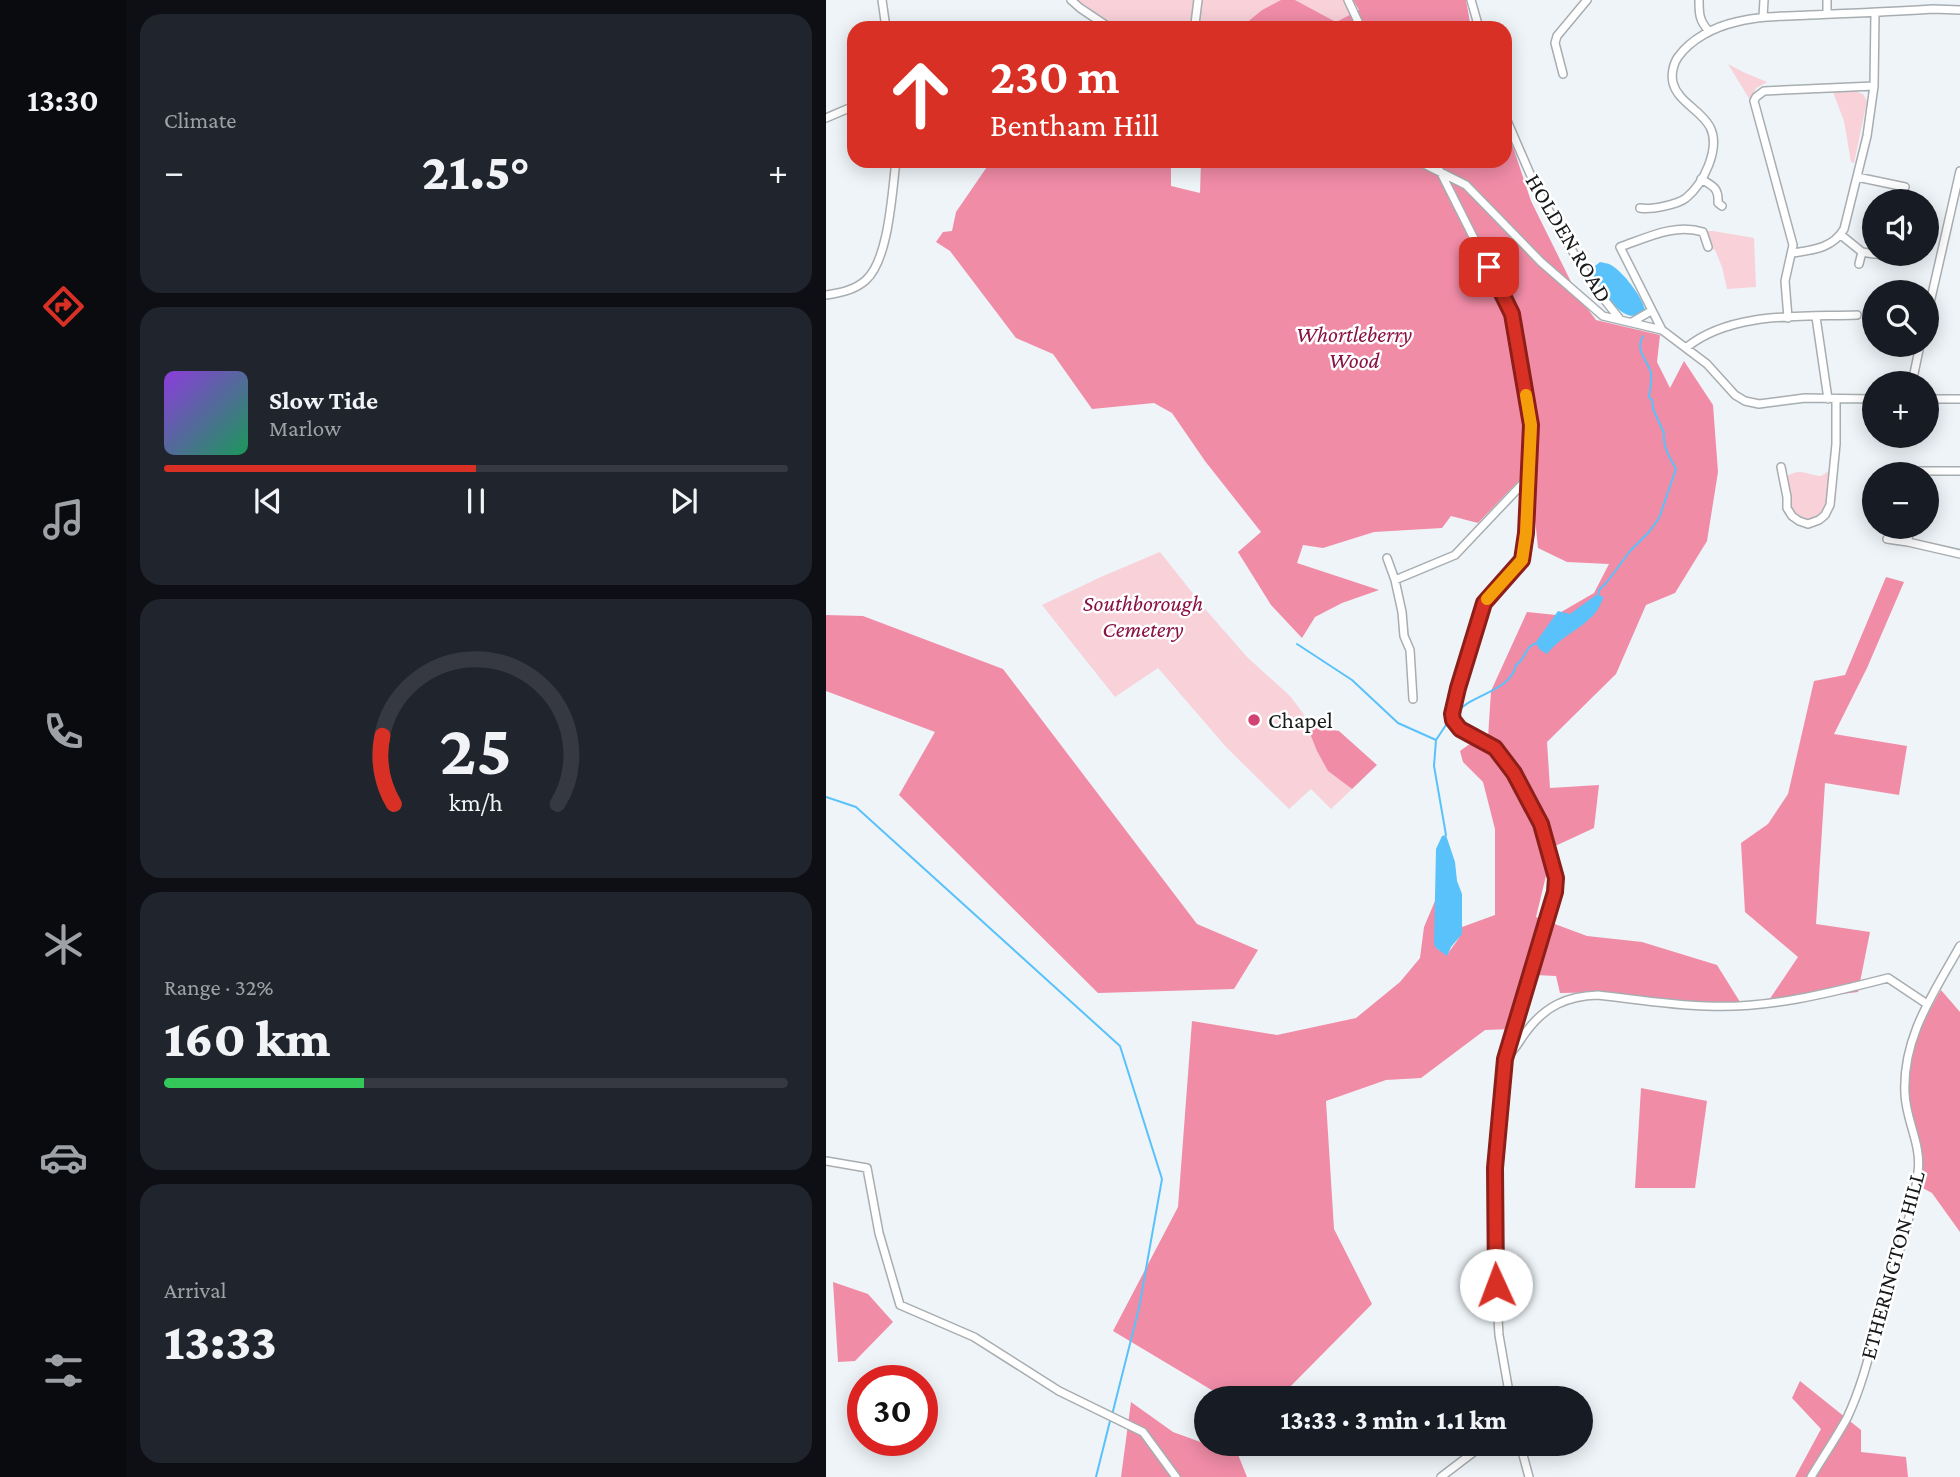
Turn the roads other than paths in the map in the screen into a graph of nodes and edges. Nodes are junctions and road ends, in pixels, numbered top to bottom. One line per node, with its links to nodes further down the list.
1 (882, 0): 14 (street)
2 (1071, 0): 15 (street)
3 (1198, 0): 16 (street)
4 (1348, 0): 17 (street)
5 (1471, 0): 18 (street)
6 (1587, 0): 22 (street)
7 (1699, 0): 19 (street)
8 (1764, 0): 13 (street)
9 (1827, 0): 12 (street)
10 (1960, 10): 11 (street)
11 (1875, 13): 12 (street); 23 (street)
12 (1827, 14): 13 (street)
13 (1763, 17): 19 (street)
14 (885, 21)
15 (1100, 21)
16 (1195, 21)
17 (1357, 21)
18 (1477, 21)
19 (1709, 31): 21 (street)
20 (1665, 61): 21 (street)
21 (1673, 65): 33 (street)
22 (1563, 74)
23 (1874, 86): 32 (street); 40 (street)
24 (847, 109): 25 (street)
25 (826, 118)
26 (1512, 132): 48 (street, HOLDEN ROAD)
27 (895, 168): 43 (street)
28 (1431, 168): 31 (street)
29 (1438, 168): 31 (street)
30 (1960, 171): 42 (street)
31 (1441, 173): 48 (street); 59 (street)
32 (1857, 177): 34 (street); 37 (street)
33 (1701, 178): 35 (street); 36 (street)
34 (1905, 187)
35 (1723, 205)
36 (1640, 208)
37 (1841, 235): 39 (street); 40 (street)
38 (1708, 247): 44 (street)
39 (1862, 251): 41 (street)
40 (1793, 253): 47 (street)
41 (1859, 264)
42 (1935, 280)
43 (826, 295)
44 (1651, 311): 49 (street); 50 (street)
45 (1857, 315): 46 (street)
46 (1816, 317): 47 (street); 52 (street)
47 (1788, 318): 51 (street)
48 (1619, 319): 49 (street)
49 (1632, 322): 50 (street)
50 (1662, 330): 51 (street)
51 (1687, 347): 52 (street)
52 (1832, 399): 53 (street); 56 (street)
53 (1862, 399)
54 (1939, 399): 55 (street)
55 (1960, 399)
56 (1781, 467)
57 (1939, 471): 58 (street)
58 (1960, 471)
59 (1528, 478): 65 (street); 69 (street)
60 (1887, 539): 62 (street)
61 (1908, 539): 62 (street)
62 (1908, 542): 63 (street)
63 (1957, 552)
64 (1387, 558): 65 (street)
65 (1395, 580): 66 (street)
66 (1413, 699)
67 (1960, 946): 68 (street, ETHERINGTON HILL)
68 (1927, 1004): 69 (street); 77 (street, ETHERINGTON HILL)
69 (1505, 1059): 71 (street)
70 (826, 1160): 74 (street)
71 (1508, 1386)
72 (1469, 1456): 75 (street)
73 (1523, 1456): 76 (street)
74 (1176, 1477)
75 (1441, 1477)
76 (1529, 1477)
77 (1811, 1477)

